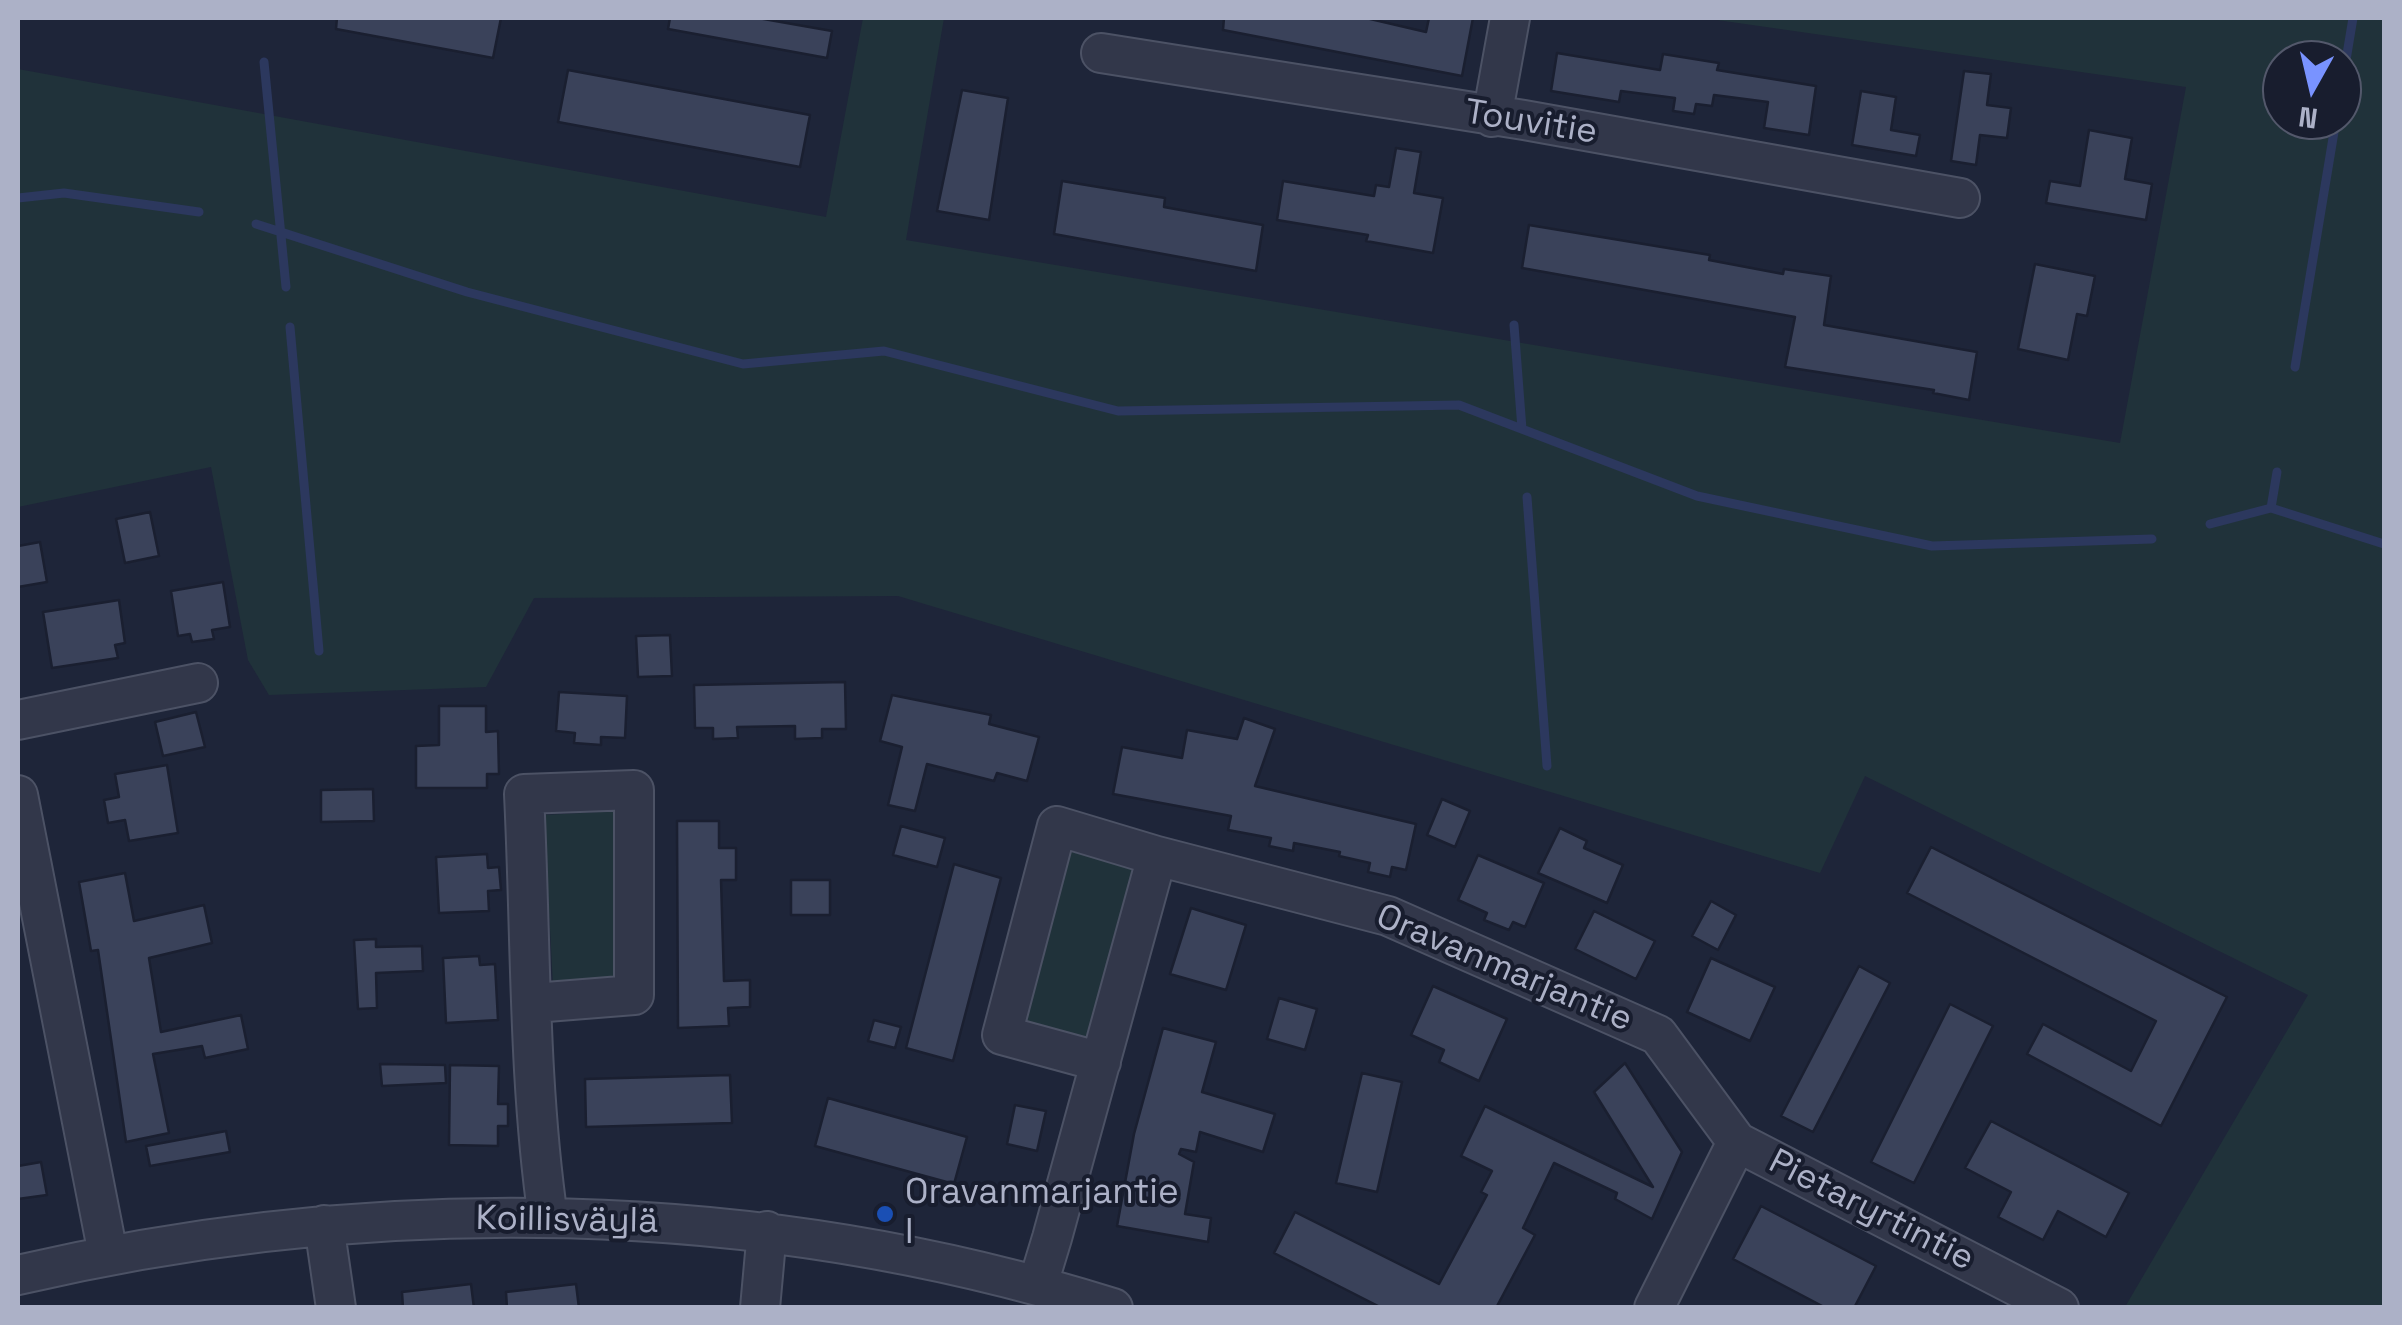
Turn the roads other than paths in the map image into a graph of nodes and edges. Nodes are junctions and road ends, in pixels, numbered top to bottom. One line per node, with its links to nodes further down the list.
1 (1510, 18): 3 (street)
2 (1101, 53): 3 (street, Touvitie)
3 (1492, 117): 4 (street, Touvitie)
4 (1960, 198)
5 (198, 684): 6 (street)
6 (18, 720)
7 (18, 795): 15 (street)
8 (1158, 856): 10 (street); 10 (street, Oravanmarjantie); 11 (street, Oravanmarjantie)
9 (534, 1003): 9 (street); 12 (street)
10 (1101, 1062): 17 (street)
11 (1737, 1142): 21 (street); 22 (street, Pietaryrtintie)
12 (548, 1218): 13 (street, Koillisväylä); 14 (street, Koillisväylä)
13 (324, 1225): 15 (street, Koillisväylä); 18 (street)
14 (767, 1230): 17 (street, Koillisväylä); 19 (street)
15 (108, 1254): 16 (street, Koillisväylä)
16 (18, 1275)
17 (1038, 1284): 20 (street, Koillisväylä)
18 (336, 1308)
19 (760, 1308)
20 (1113, 1308)
21 (1654, 1308)
22 (2059, 1308)

